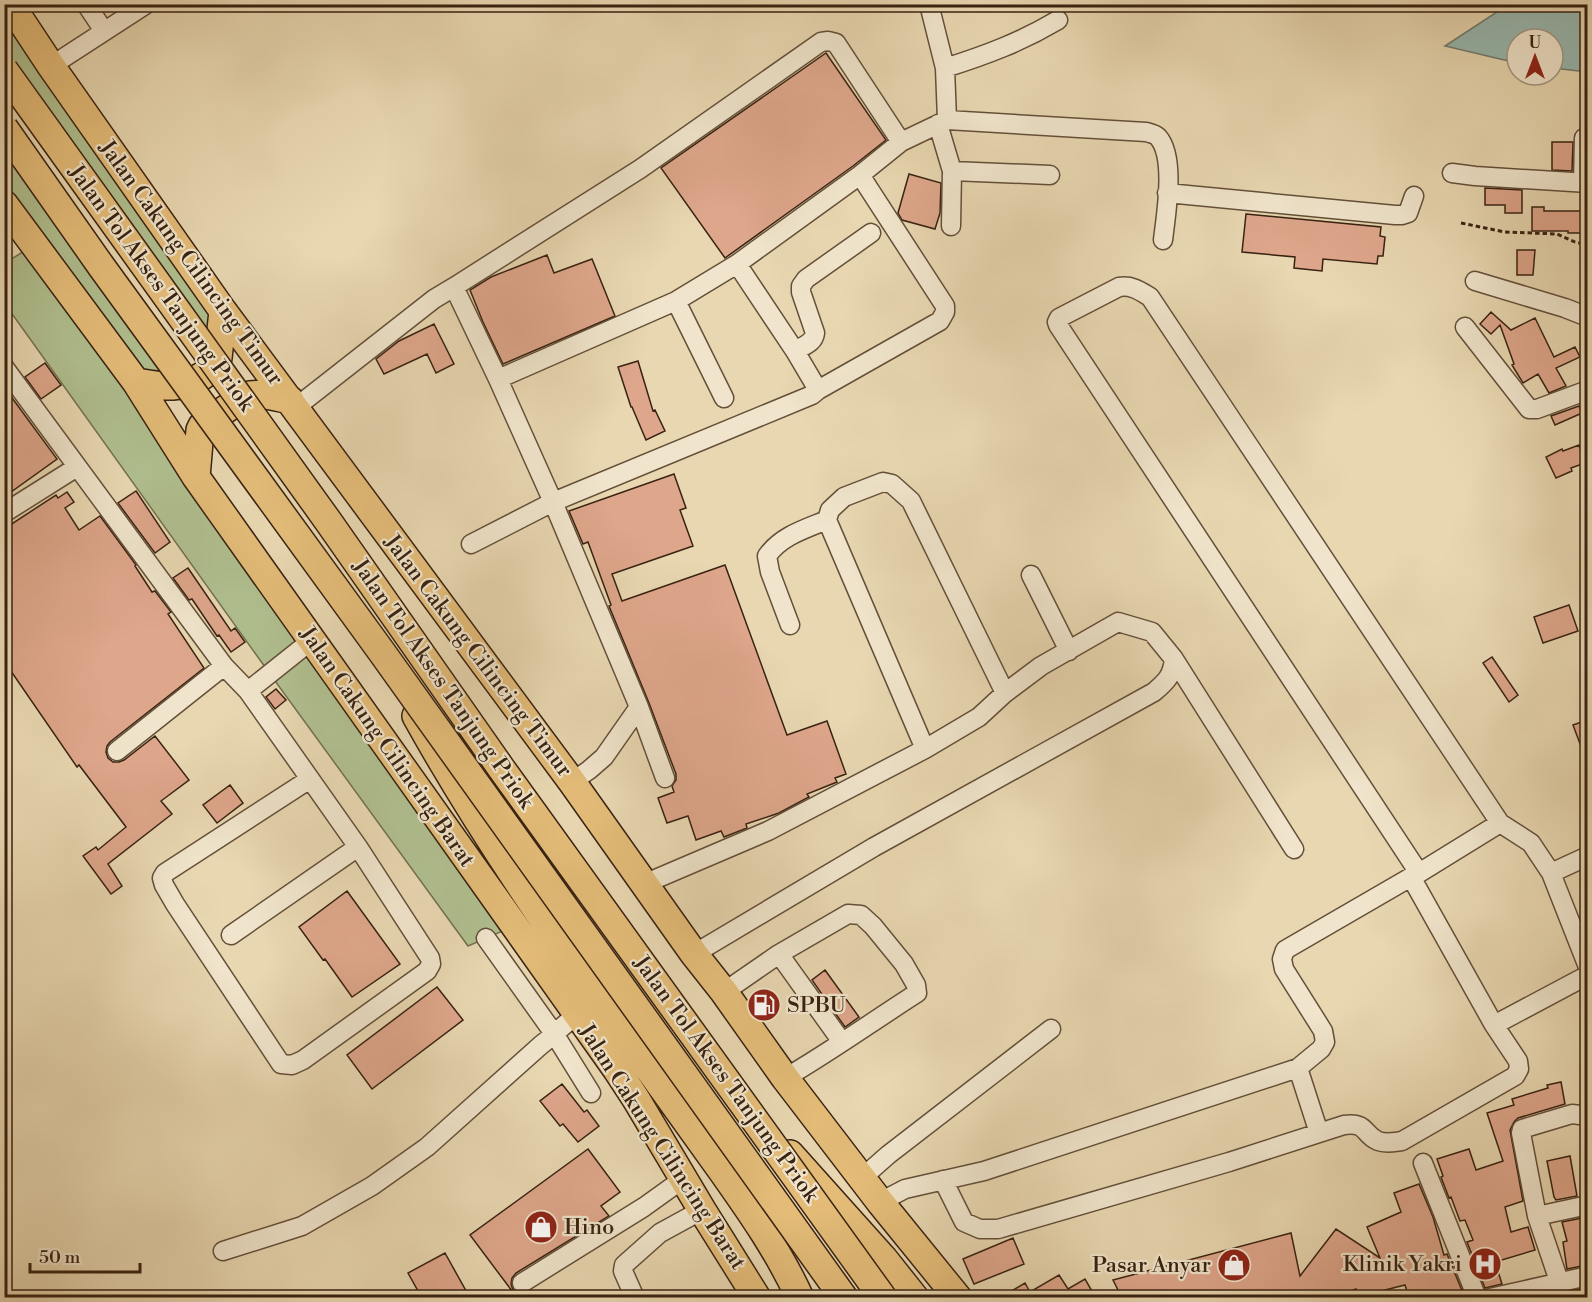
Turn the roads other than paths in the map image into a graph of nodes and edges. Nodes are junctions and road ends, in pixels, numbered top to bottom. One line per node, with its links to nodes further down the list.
1 (10, 4): 7 (highway, Jalan Cakung Cilincing Timur)
2 (86, 4): 6 (street)
3 (929, 4): 8 (street)
4 (145, 5): 6 (street)
5 (1059, 20): 8 (street)
6 (104, 32): 7 (street)
7 (51, 66): 29 (highway, Jalan Cakung Cilincing Timur)
8 (945, 68): 10 (street)
9 (4, 70): 83 (highway, Jalan Tol Akses Tanjung Priok, bridge)
10 (943, 122): 13 (street); 14 (street); 19 (street)
11 (4, 128): 49 (highway, Jalan Tol Akses Tanjung Priok, bridge)
12 (1584, 138): 18 (street)
13 (901, 142): 16 (street); 27 (street)
14 (952, 171): 17 (street); 22 (street)
15 (1452, 173): 18 (street)
16 (860, 175): 25 (street); 36 (street)
17 (1050, 175)
18 (1585, 183)
19 (1167, 193): 20 (street); 24 (street)
20 (1414, 196)
21 (4, 204): 35 (highway, Jalan Cakung Cilincing Barat)
22 (951, 226)
23 (871, 233): 32 (street)
24 (1163, 240)
25 (737, 264): 28 (street); 32 (street)
26 (1475, 281): 30 (street)
27 (454, 287): 34 (street); 39 (street)
28 (676, 301): 34 (street); 38 (street)
29 (223, 311): 35 (highway); 39 (highway, Jalan Cakung Cilincing Timur)
30 (1587, 317)
31 (1465, 327): 37 (street)
32 (795, 351): 36 (street)
33 (4, 367): 40 (street)
34 (498, 379): 42 (street)
35 (136, 382): 41 (highway, Jalan Cakung Cilincing Barat)
36 (818, 390): 42 (street)
37 (1587, 390)
38 (724, 398)
39 (292, 404): 41 (highway); 60 (highway, Jalan Cakung Cilincing Timur)
40 (77, 467): 43 (street); 52 (street)
41 (196, 477): 48 (highway, Jalan Cakung Cilincing Barat)
42 (553, 502): 45 (street); 55 (street)
43 (4, 513)
44 (827, 520): 47 (street); 54 (street); 56 (street)
45 (471, 544)
46 (1031, 575): 50 (street)
47 (790, 625)
48 (312, 640): 53 (street); 75 (highway, Jalan Cakung Cilincing Barat)
49 (381, 651): 100 (highway, bridge); 101 (highway, Jalan Tol Akses Tanjung Priok, bridge)
50 (1069, 651): 51 (street); 54 (street)
51 (1174, 658): 63 (street); 70 (street)
52 (224, 666): 53 (street); 57 (street)
53 (248, 691): 59 (street)
54 (1005, 693): 56 (street)
55 (639, 707): 58 (street); 60 (street)
56 (925, 749): 67 (street)
57 (117, 751)
58 (665, 778)
59 (310, 779): 62 (street); 62 (street)
60 (572, 782): 67 (highway, Jalan Cakung Cilincing Timur)
61 (1500, 823): 65 (street); 66 (street); 66 (street)
62 (358, 847): 68 (street)
63 (1294, 849)
64 (1587, 856): 65 (street)
65 (1551, 873): 72 (street)
66 (1415, 875): 76 (street); 80 (street)
67 (644, 884): 70 (highway, Jalan Cakung Cilincing Timur)
68 (231, 935)
69 (486, 938): 78 (street)
70 (693, 954): 74 (highway, Jalan Cakung Cilincing Timur)
71 (779, 954): 74 (street); 79 (street); 79 (street)
72 (1587, 967)
73 (1587, 975): 76 (street)
74 (724, 992): 81 (highway, Jalan Cakung Cilincing Timur)
75 (577, 1015): 78 (street); 88 (highway, Jalan Cakung Cilincing Barat)
76 (1494, 1025): 85 (street)
77 (1051, 1029): 87 (street)
78 (555, 1035): 82 (street); 94 (street)
79 (842, 1042): 81 (street)
80 (1298, 1068): 85 (street); 89 (street)
81 (785, 1078): 87 (highway, Jalan Cakung Cilincing Timur)
82 (591, 1093)
83 (746, 1107): 102 (highway, Jalan Tol Akses Tanjung Priok, bridge); 103 (highway, bridge)
84 (1587, 1116): 93 (street)
85 (1319, 1133): 89 (street)
86 (1424, 1162): 105 (street)
87 (862, 1178): 90 (highway, Jalan Cakung Cilincing Timur)
88 (683, 1179): 92 (highway, Jalan Cakung Cilincing Barat); 96 (street)
89 (943, 1180): 90 (street)
90 (880, 1202): 104 (highway, Jalan Cakung Cilincing Timur)
91 (1587, 1205): 93 (street)
92 (702, 1210): 98 (street); 99 (highway, Jalan Cakung Cilincing Barat)
93 (1538, 1216): 97 (street)
94 (223, 1251)
95 (1587, 1276): 97 (street)
96 (522, 1283)
97 (1549, 1288): 106 (street)
98 (635, 1298)
99 (757, 1298)
100 (800, 1298)
101 (844, 1298)
102 (883, 1298)
103 (915, 1298)
104 (958, 1298)
105 (1477, 1298)
106 (1490, 1298)

